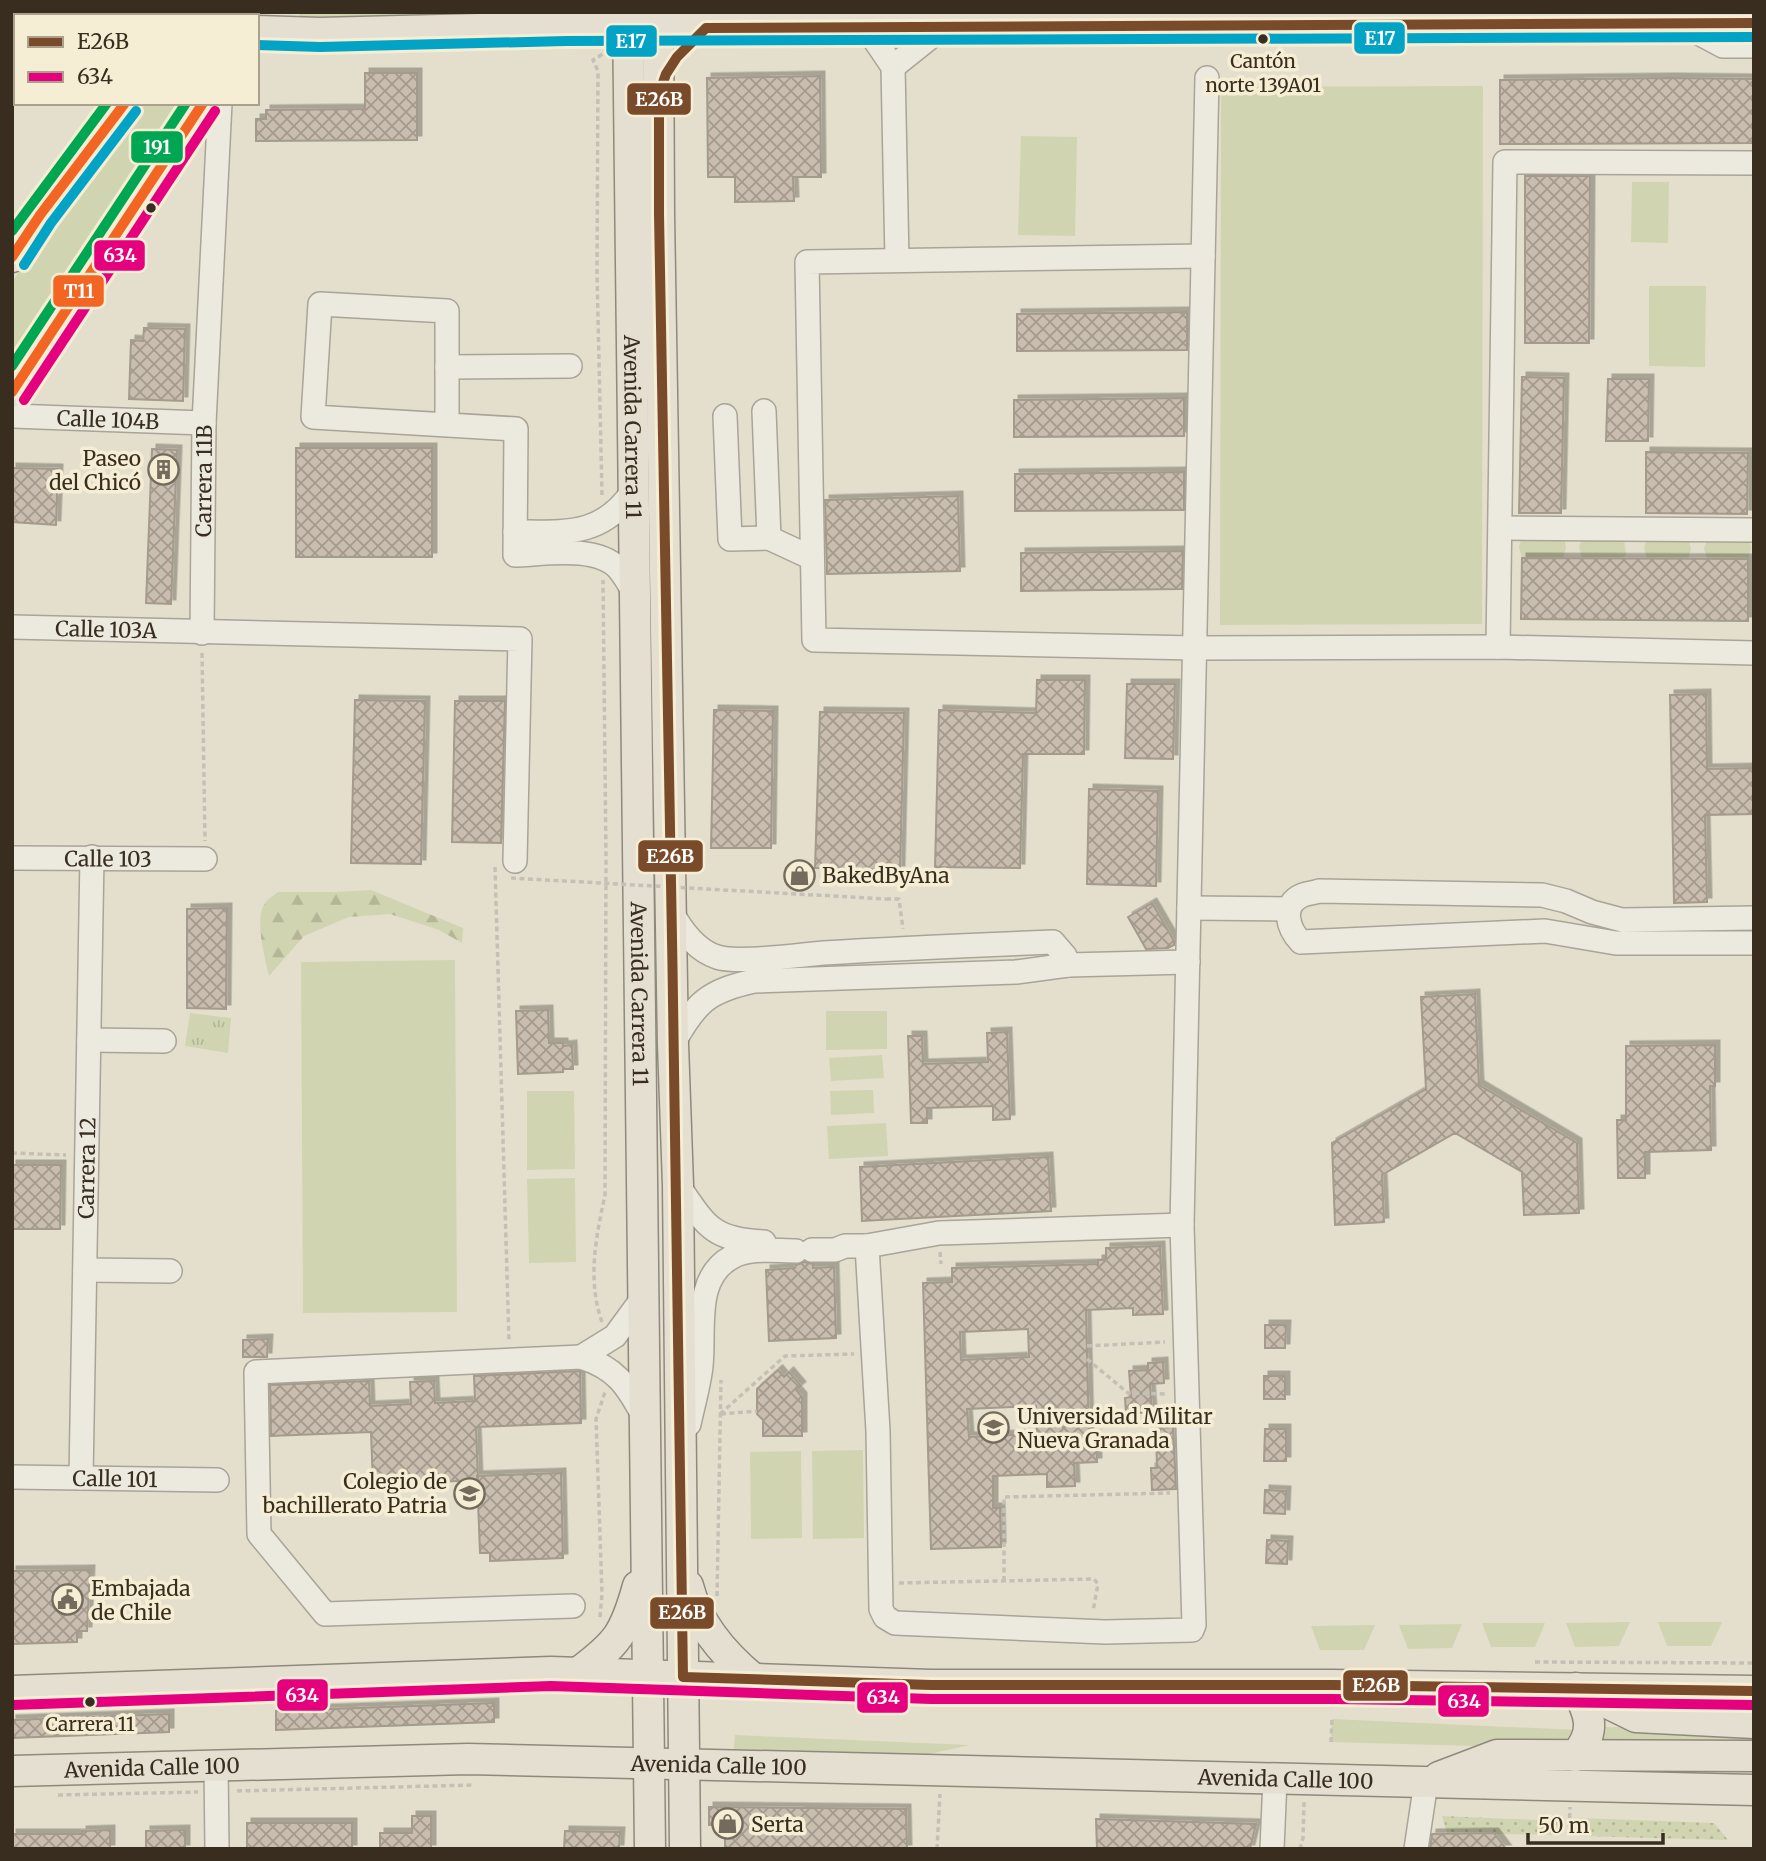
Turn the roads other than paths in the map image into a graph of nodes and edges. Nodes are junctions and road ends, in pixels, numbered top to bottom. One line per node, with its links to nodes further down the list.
1 (1034, 19): 2 (main road); 9 (main road)
2 (1220, 19): 5 (main road)
3 (628, 20): 4 (main road); 7 (main road); 15 (main road, Avenida Carrera 11)
4 (658, 20): 10 (main road); 16 (main road, Avenida Carrera 11)
5 (1682, 23): 6 (main road); 12 (street)
6 (1754, 23)
7 (566, 27): 11 (main road); 15 (main road)
8 (866, 27): 9 (main road); 10 (main road); 13 (street)
9 (943, 27): 13 (street)
10 (706, 28): 16 (main road)
11 (259, 31)
12 (1754, 46)
13 (893, 67): 25 (street)
14 (1207, 78): 23 (street)
15 (629, 81): 34 (main road, Avenida Carrera 11)
16 (659, 94): 50 (main road, Avenida Carrera 11)
17 (110, 105): 21 (main road)
18 (123, 105): 21 (main road)
19 (202, 105): 28 (main road)
20 (220, 105): 32 (street, Carrera 11B)
21 (99, 137): 24 (main road)
22 (1754, 163): 35 (street)
23 (1203, 256): 25 (street); 44 (street)
24 (12, 257)
25 (897, 260): 39 (street)
26 (570, 366): 27 (street)
27 (447, 367): 33 (street); 33 (street)
28 (12, 392)
29 (764, 411): 37 (street)
30 (12, 416): 32 (street, Calle 104B)
31 (725, 416): 37 (street)
32 (204, 423): 42 (street, Carrera 11B)
33 (447, 425): 38 (street)
34 (633, 491): 38 (street); 40 (main road, Avenida Carrera 11)
35 (1501, 528): 36 (street); 43 (street)
36 (1754, 530)
37 (769, 538): 39 (street)
38 (515, 543): 40 (street)
39 (812, 558): 44 (street)
40 (636, 597): 66 (main road, Avenida Carrera 11)
41 (12, 627): 42 (street, Calle 103A)
42 (202, 633): 49 (street, Calle 103A)
43 (1498, 647): 44 (street); 45 (street)
44 (1195, 648): 51 (street)
45 (1754, 653)
46 (92, 857): 47 (street, Calle 103); 48 (street, Calle 103); 57 (street, Carrera 12)
47 (12, 858)
48 (205, 859)
49 (513, 870)
50 (670, 908): 56 (street); 59 (main road, Avenida Carrera 11)
51 (1189, 908): 52 (street); 55 (street)
52 (1289, 909): 53 (street); 54 (street)
53 (1754, 918)
54 (1754, 943)
55 (1188, 962): 56 (street); 61 (street)
56 (1068, 965): 59 (street)
57 (89, 1040): 58 (street); 64 (street, Carrera 12)
58 (164, 1041)
59 (673, 1044): 60 (main road, Avenida Carrera 11)
60 (678, 1185): 63 (street); 69 (main road, Avenida Carrera 11)
61 (1182, 1225): 62 (street); 62 (street)
62 (856, 1246): 63 (street)
63 (804, 1247): 69 (street)
64 (85, 1270): 65 (street); 71 (street, Carrera 12)
65 (170, 1271)
66 (642, 1299): 67 (street); 68 (main road, Avenida Carrera 11)
67 (581, 1357): 68 (street); 75 (street)
68 (644, 1417): 73 (main road, Avenida Carrera 11)
69 (680, 1469): 74 (main road, Avenida Carrera 11)
70 (12, 1477): 71 (street, Calle 101)
71 (81, 1478): 72 (street, Calle 101)
72 (217, 1480)
73 (646, 1552): 76 (main road); 77 (main road, Avenida Carrera 11)
74 (683, 1567): 78 (main road, Avenida Carrera 11); 79 (main road)
75 (573, 1606)
76 (579, 1672): 77 (main road); 81 (main road)
77 (648, 1675): 78 (main road); 87 (main road, Avenida Carrera 11)
78 (683, 1676): 79 (main road); 88 (main road, Avenida Carrera 11)
79 (755, 1680): 80 (main road)
80 (1576, 1688): 82 (main road); 83 (main road); 84 (main road)
81 (12, 1691)
82 (1754, 1691)
83 (1754, 1723)
84 (1576, 1756): 85 (main road, Avenida Calle 100); 92 (main road, Avenida Calle 100)
85 (1634, 1756): 86 (main road, Avenida Calle 100); 94 (main road)
86 (1754, 1756)
87 (649, 1763): 88 (main road, Avenida Calle 100); 90 (main road, Avenida Calle 100); 96 (main road, Avenida Carrera 11)
88 (685, 1765): 91 (main road, Avenida Calle 100); 97 (main road, Avenida Carrera 11)
89 (12, 1771): 90 (main road, Avenida Calle 100)
90 (216, 1778): 95 (street)
91 (1275, 1779): 92 (main road, Avenida Calle 100); 98 (street)
92 (1426, 1782): 94 (main road, Avenida Calle 100); 99 (street)
93 (1754, 1790): 94 (main road, Avenida Calle 100)
94 (1580, 1794)
95 (217, 1849)
96 (650, 1849)
97 (685, 1849)
98 (1272, 1849)
99 (1416, 1849)

